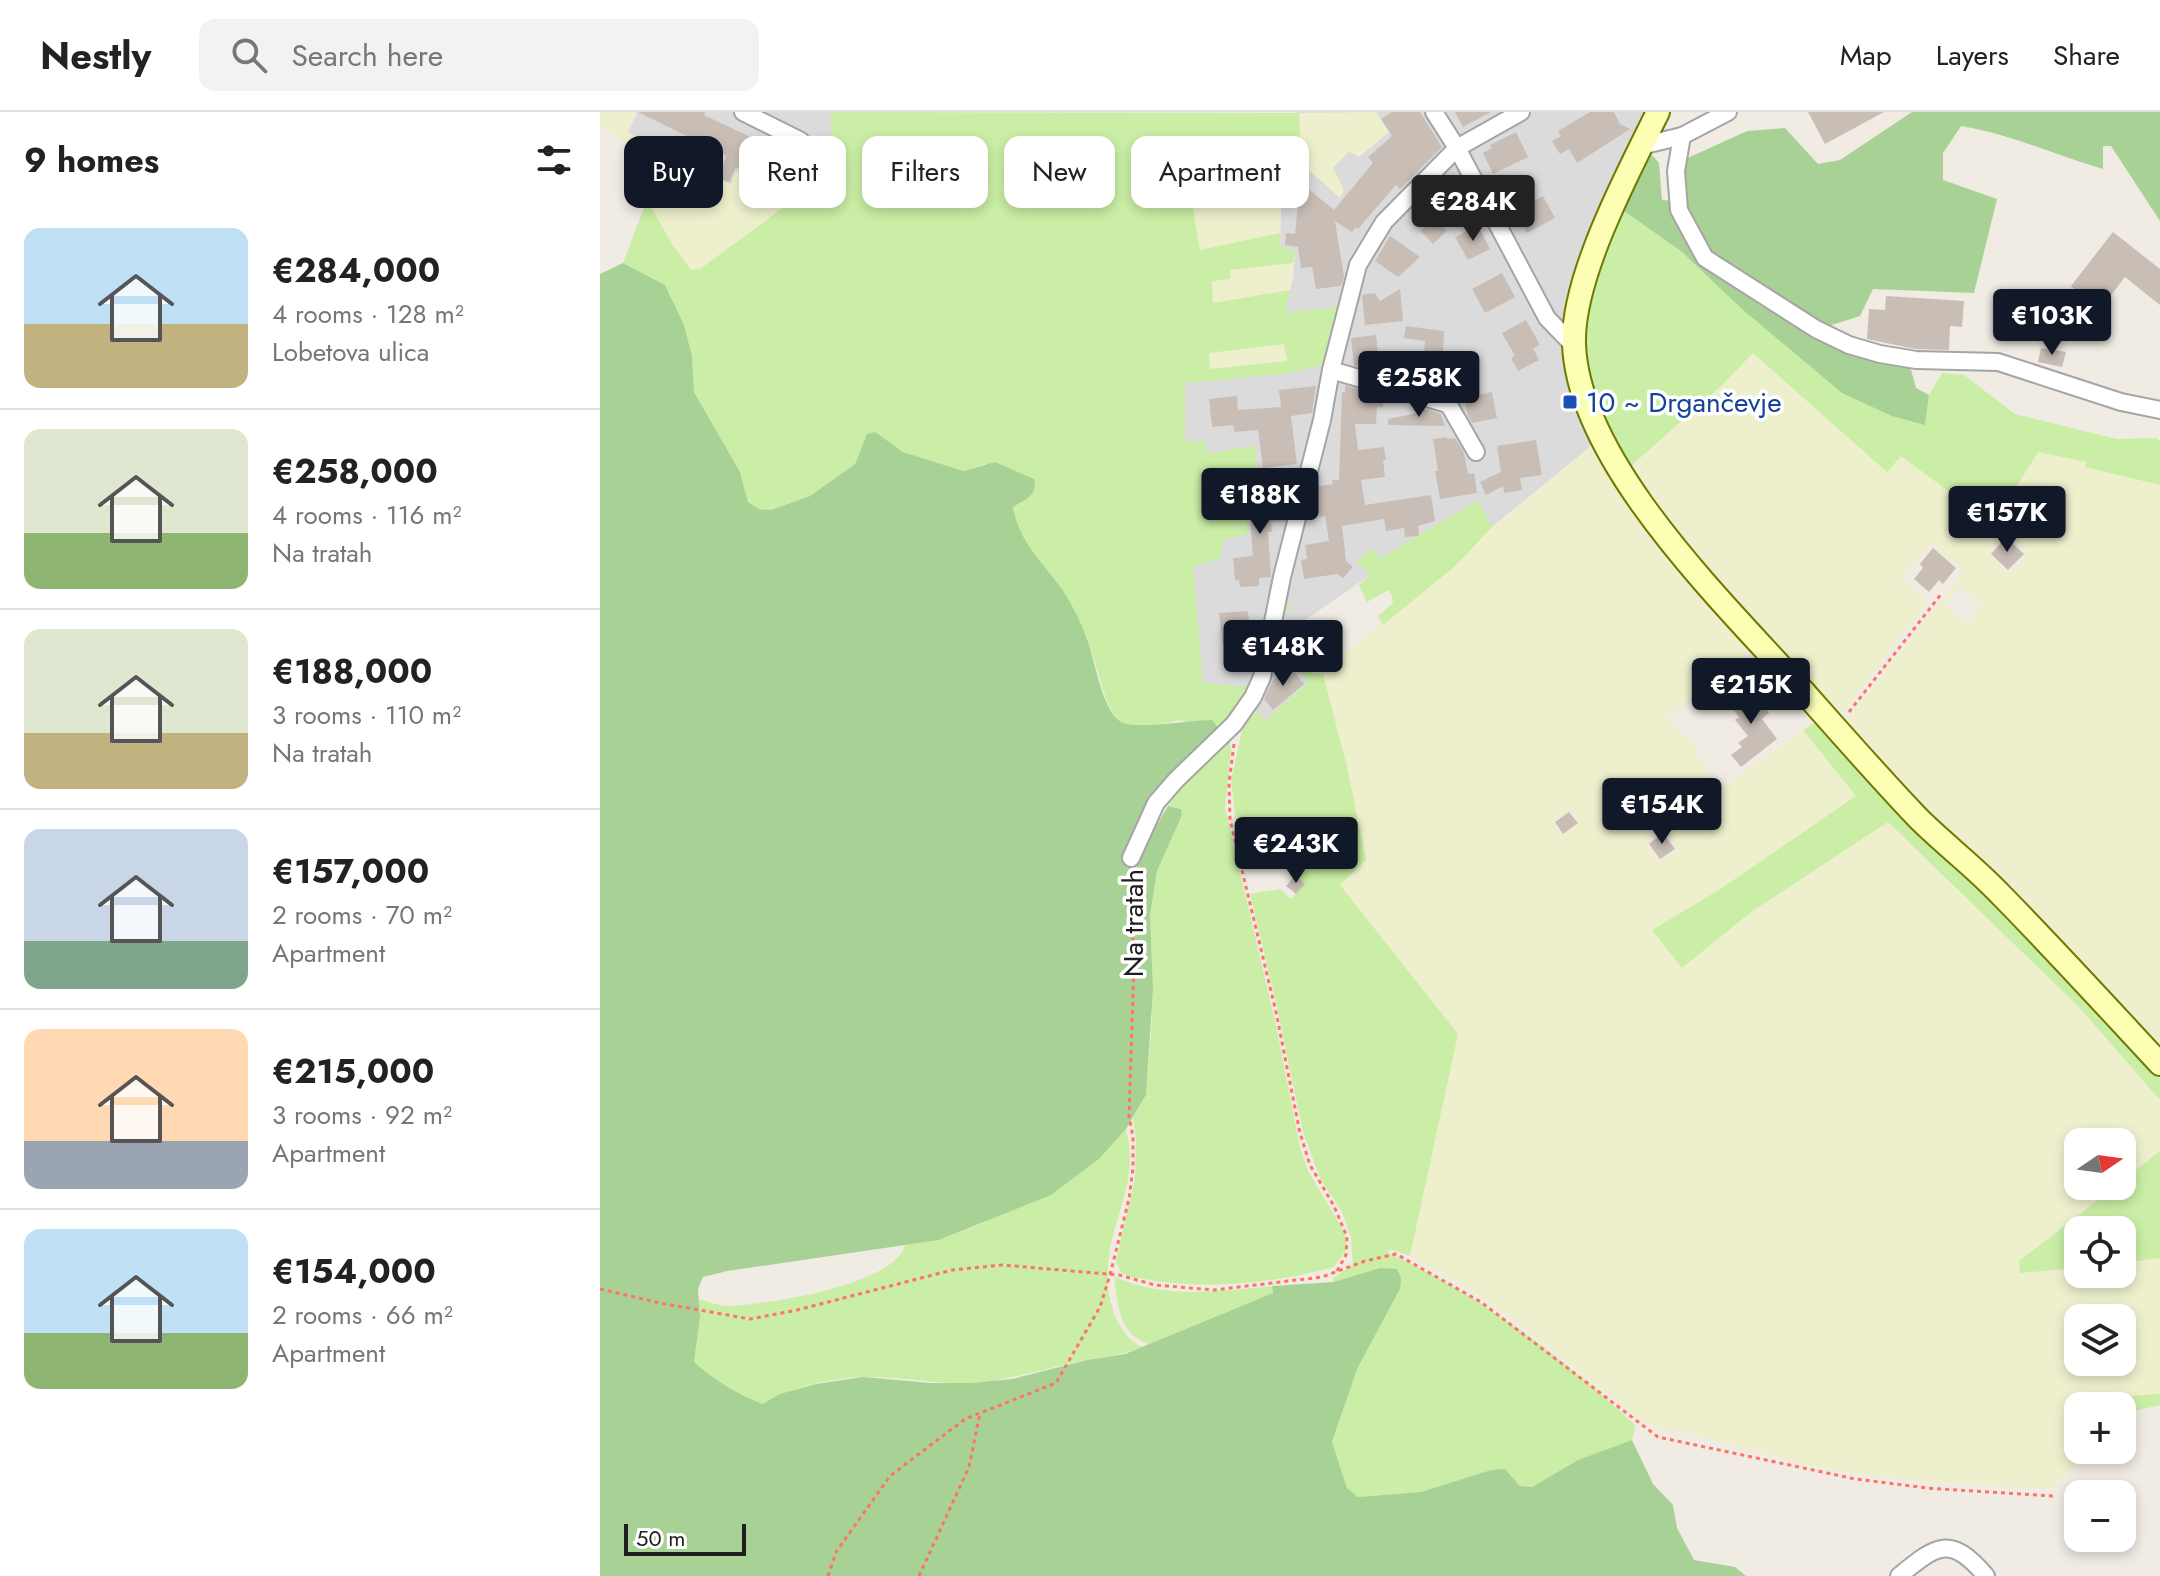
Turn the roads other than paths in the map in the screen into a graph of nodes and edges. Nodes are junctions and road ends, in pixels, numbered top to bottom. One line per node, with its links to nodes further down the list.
1 (743, 112): 6 (street)
2 (1434, 112): 9 (street)
3 (1521, 112): 9 (street, Na tratah)
4 (1658, 112): 8 (main road)
5 (1728, 112): 7 (street)
6 (791, 136)
7 (1682, 136): 8 (street); 12 (street)
8 (1641, 146): 10 (main road)
9 (1457, 148): 10 (street); 11 (street, Na tratah)
10 (1574, 346): 15 (main road)
11 (1331, 370): 13 (street); 14 (street, Na tratah)
12 (2160, 410)
13 (1476, 452)
14 (1131, 858)
15 (2160, 1064)
16 (1899, 1576): 17 (street)
17 (1986, 1576)

